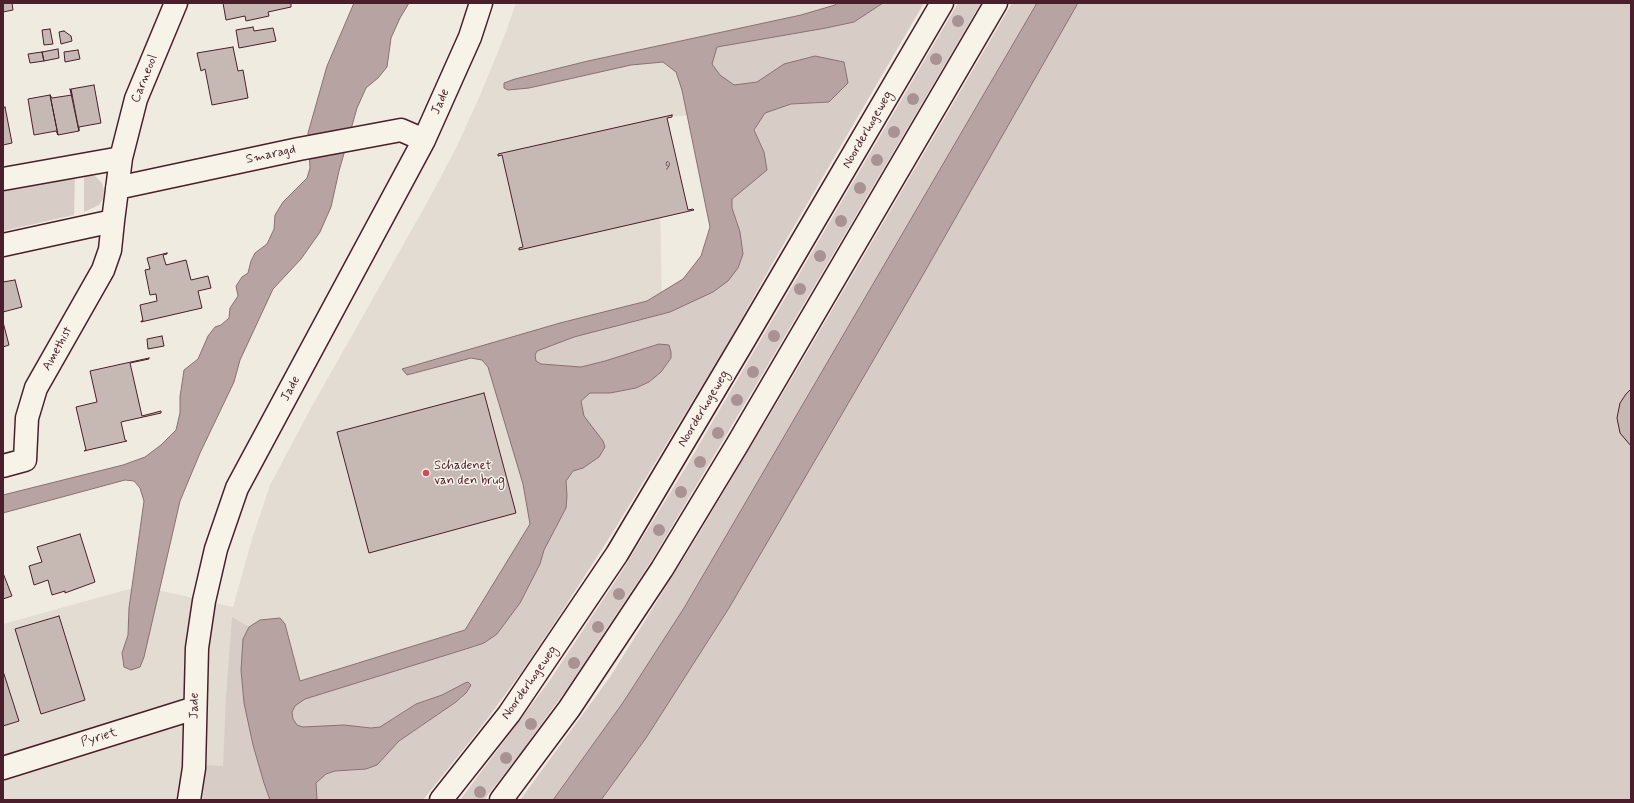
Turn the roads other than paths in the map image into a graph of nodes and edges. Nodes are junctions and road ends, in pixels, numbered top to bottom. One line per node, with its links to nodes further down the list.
1 (176, 3): 6 (street, Carneool)
2 (481, 3): 5 (street, Jade)
3 (942, 3): 15 (street, Noorderhogeweg)
4 (996, 3): 16 (street)
5 (424, 140): 8 (street, Smaragd); 12 (street, Jade)
6 (121, 158): 7 (street); 8 (street)
7 (3, 179)
8 (117, 188): 9 (street)
9 (113, 221): 10 (street); 11 (street, Amethist)
10 (3, 245)
11 (3, 466)
12 (195, 708): 13 (street, Pyriet); 14 (street, Jade)
13 (3, 768)
14 (189, 800)
15 (441, 800)
16 (501, 800)

